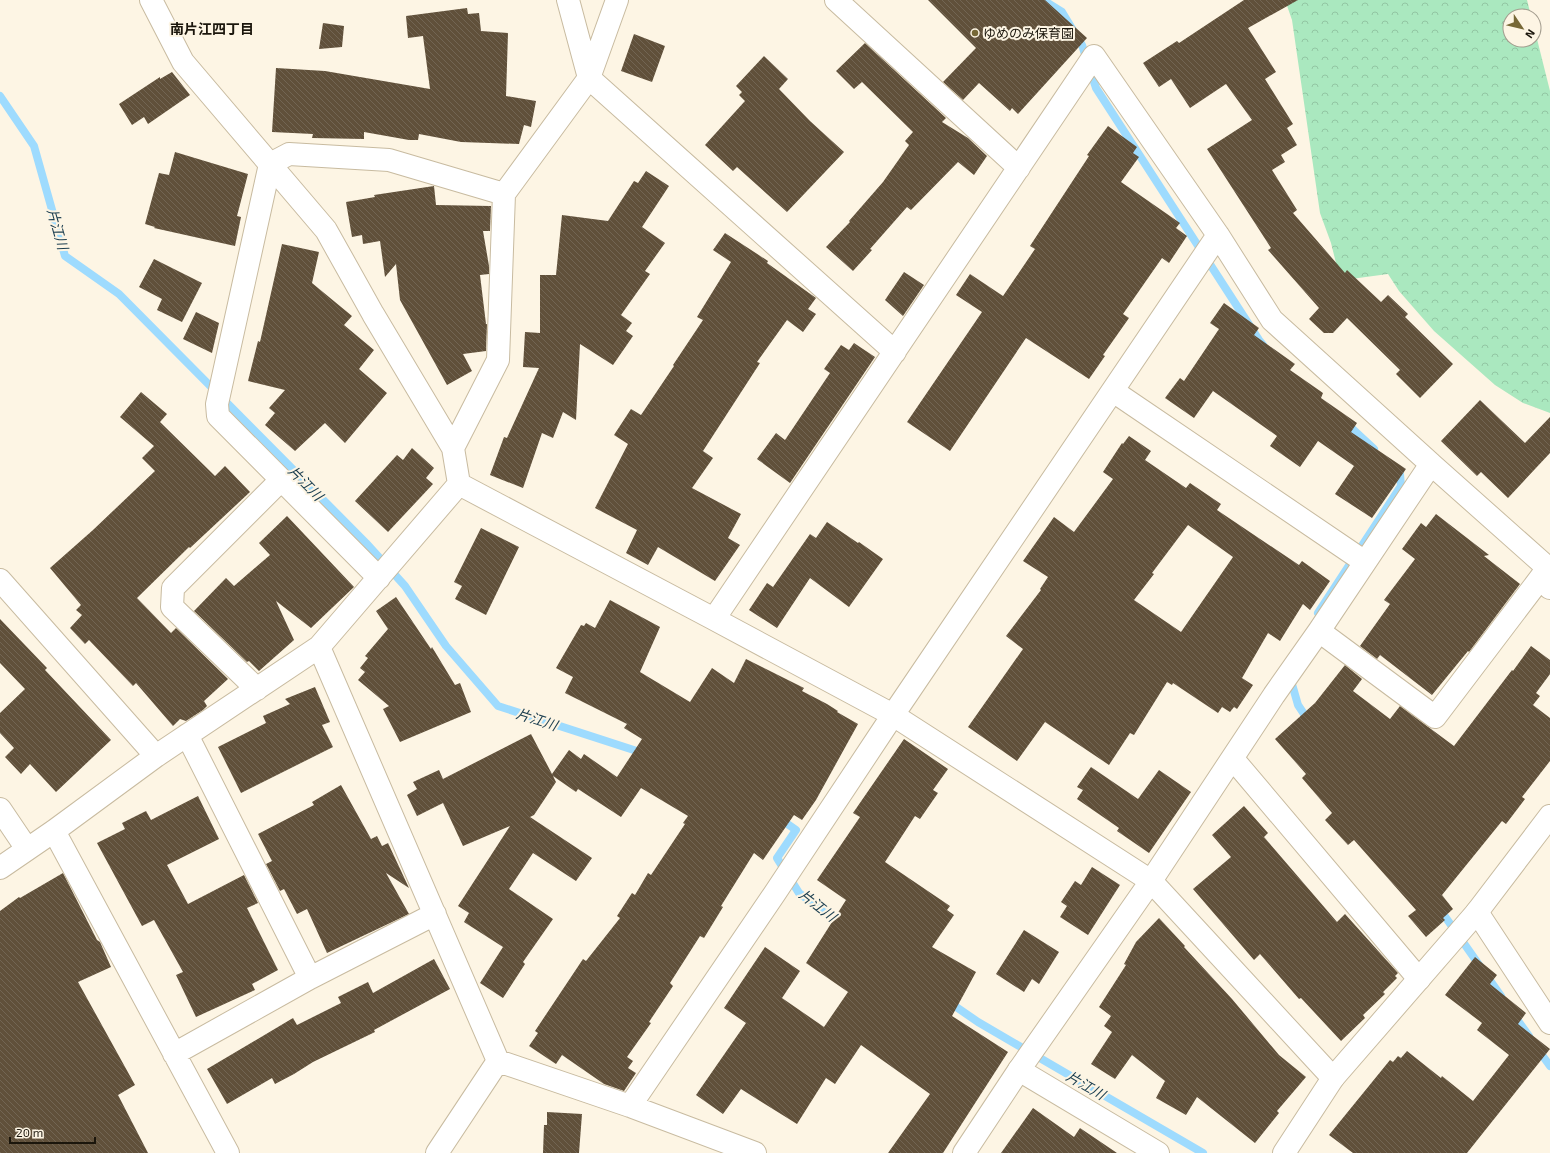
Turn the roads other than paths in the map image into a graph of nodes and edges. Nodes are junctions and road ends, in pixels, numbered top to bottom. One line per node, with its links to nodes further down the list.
1 (151, 0): 6 (street)
2 (568, 0): 5 (street)
3 (617, 0): 5 (street)
4 (836, 0): 7 (street)
5 (589, 78): 8 (street); 10 (street)
6 (270, 164): 8 (street); 12 (street); 14 (street)
7 (1019, 168): 9 (street); 10 (street)
8 (504, 194): 12 (street)
9 (1218, 235): 11 (street); 13 (street)
10 (894, 352): 20 (street)
11 (1113, 391): 16 (street); 24 (street)
12 (453, 448): 15 (street)
13 (1431, 464): 16 (street); 17 (street)
14 (281, 480): 18 (street); 23 (street)
15 (459, 484): 18 (street); 20 (street)
16 (1365, 562): 21 (street)
17 (1549, 575): 21 (street)
18 (379, 578): 22 (street)
19 (0, 580): 26 (street)
20 (714, 619): 24 (street)
21 (1319, 632): 27 (street)
22 (319, 647): 23 (street); 34 (street)
23 (257, 689): 25 (street)
24 (893, 715): 33 (street); 43 (street)
25 (187, 735): 26 (street); 36 (street)
26 (156, 756): 30 (street)
27 (1233, 759): 33 (street); 37 (street)
28 (0, 809): 31 (street)
29 (1550, 816): 35 (street)
30 (54, 831): 31 (street); 39 (street)
31 (27, 849): 32 (street)
32 (0, 868)
33 (1151, 881): 41 (street); 42 (street)
34 (435, 914): 36 (street); 40 (street)
35 (1472, 918): 37 (street); 38 (street)
36 (310, 978): 39 (street)
37 (1420, 979): 42 (street)
38 (1550, 1023)
39 (174, 1054): 44 (street)
40 (498, 1061): 43 (street); 45 (street)
41 (1019, 1070): 47 (street); 48 (street)
42 (1333, 1078): 49 (street)
43 (630, 1106): 46 (street)
44 (228, 1153)
45 (437, 1153)
46 (755, 1153)
47 (964, 1153)
48 (1158, 1153)
49 (1284, 1153)

